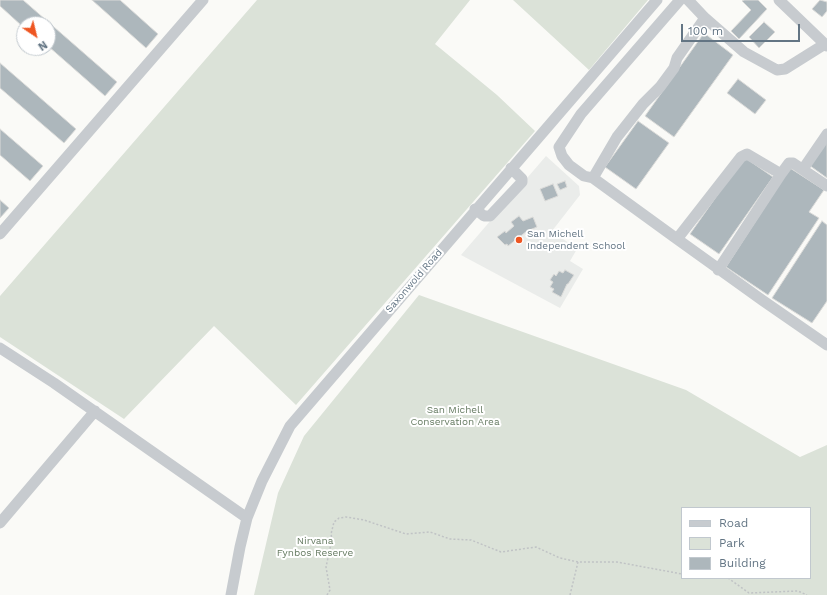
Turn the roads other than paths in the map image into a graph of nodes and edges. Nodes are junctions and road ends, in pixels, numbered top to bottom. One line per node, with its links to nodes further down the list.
1 (203, 0): 15 (street)
2 (657, 0): 9 (street, Saxonwold Road)
3 (680, 0): 12 (street)
4 (688, 0): 6 (street)
5 (779, 0): 7 (street)
6 (705, 18): 7 (street); 12 (street)
7 (826, 45)
8 (827, 134): 10 (street)
9 (511, 168): 14 (street, Saxonwold Road); 14 (street)
10 (802, 169): 11 (street); 13 (street)
11 (781, 174): 16 (street); 17 (street)
12 (593, 178): 16 (street)
13 (827, 186)
14 (475, 209): 21 (street, Saxonwold Road)
15 (0, 234)
16 (677, 239): 17 (street)
17 (718, 270): 18 (street)
18 (827, 345)
19 (0, 348): 20 (street)
20 (95, 411): 21 (street); 22 (street)
21 (247, 518): 23 (street, Saxonwold Road)
22 (0, 523)
23 (231, 595)

